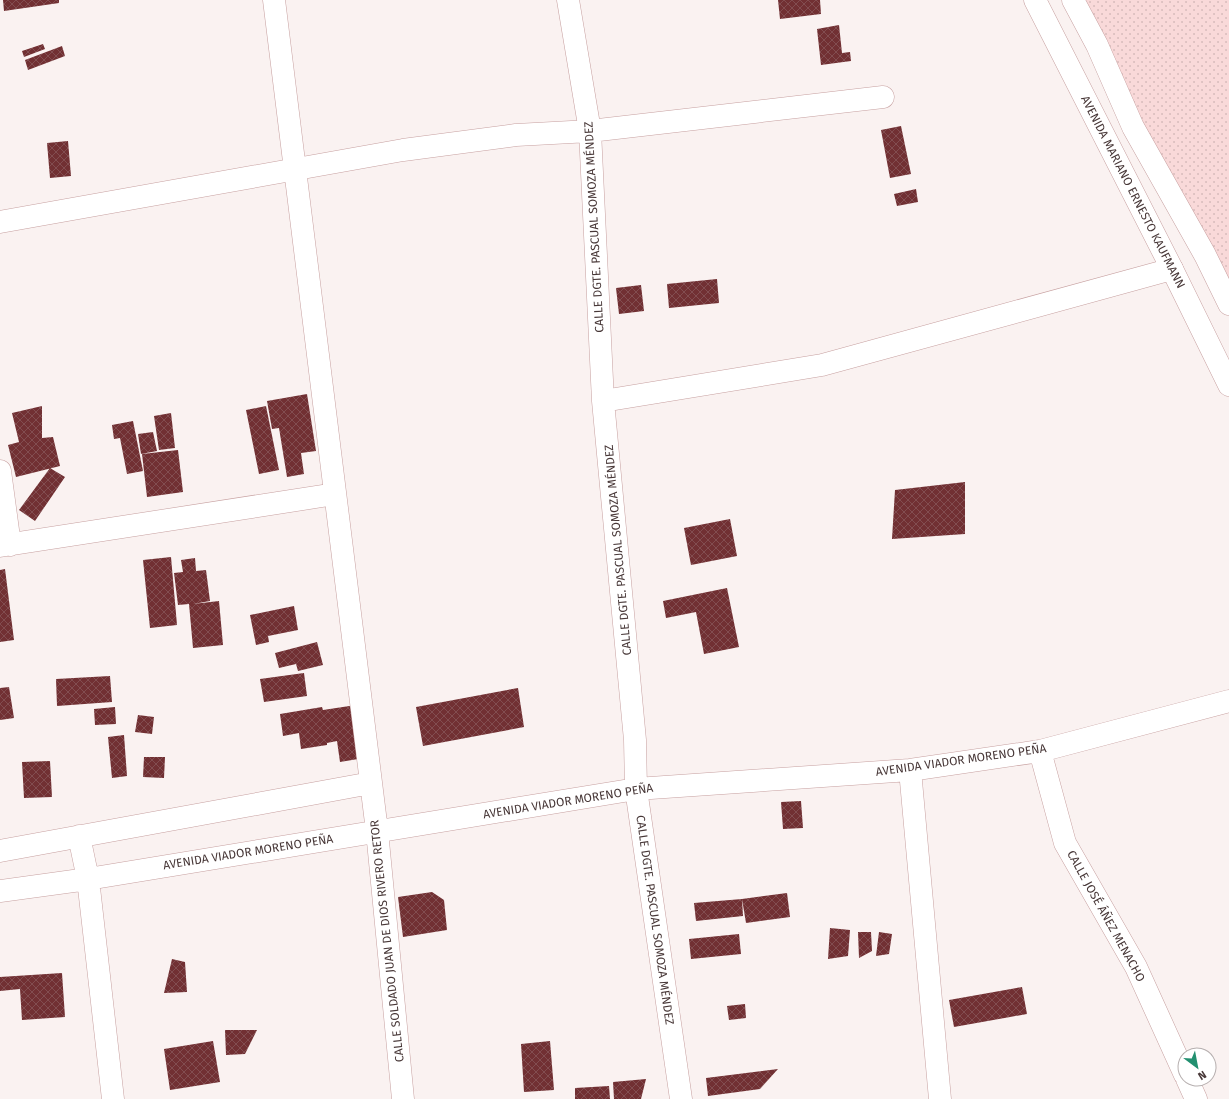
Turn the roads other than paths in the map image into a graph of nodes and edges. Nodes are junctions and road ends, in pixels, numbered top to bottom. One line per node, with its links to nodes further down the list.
1 (274, 0): 7 (street, CALLE SOLDADO JUAN DE DIOS RIVERO RETOR)
2 (568, 0): 6 (street, CALLE DGTE. PASCUAL SOMOZA MÉNDEZ)
3 (1035, 0): 9 (street, AVENIDA MARIANO ERNESTO KAUFMANN)
4 (1073, 0): 10 (street)
5 (883, 97): 6 (street)
6 (590, 130): 7 (street); 12 (street, CALLE DGTE. PASCUAL SOMOZA MÉNDEZ)
7 (295, 170): 8 (street); 14 (street, CALLE SOLDADO JUAN DE DIOS RIVERO RETOR)
8 (0, 222)
9 (1172, 269): 11 (street, AVENIDA MARIANO ERNESTO KAUFMANN); 12 (street)
10 (1229, 304)
11 (1229, 385)
12 (604, 400): 20 (street, CALLE DGTE. PASCUAL SOMOZA MÉNDEZ)
13 (0, 471): 15 (street)
14 (335, 494): 15 (street); 19 (street, CALLE SOLDADO JUAN DE DIOS RIVERO RETOR)
15 (5, 546)
16 (1229, 701): 17 (street, AVENIDA VIADOR MORENO PEÑA)
17 (1040, 751): 18 (street, AVENIDA VIADOR MORENO PEÑA); 26 (street, CALLE JOSÉ ÁÑEZ MENACHO)
18 (910, 770): 20 (street, AVENIDA VIADOR MORENO PEÑA); 31 (street)
19 (371, 783): 21 (street, CALLE SOLDADO JUAN DE DIOS RIVERO RETOR); 22 (street)
20 (636, 789): 21 (street, AVENIDA VIADOR MORENO PEÑA); 30 (street, CALLE DGTE. PASCUAL SOMOZA MÉNDEZ)
21 (377, 831): 24 (street, AVENIDA VIADOR MORENO PEÑA); 29 (street, CALLE SOLDADO JUAN DE DIOS RIVERO RETOR)
22 (79, 836): 23 (street); 24 (street)
23 (0, 851)
24 (88, 879): 25 (street, AVENIDA VIADOR MORENO PEÑA); 28 (street)
25 (0, 890)
26 (1177, 1058)
27 (1191, 1087): 32 (street)
28 (113, 1099)
29 (403, 1099)
30 (681, 1099)
31 (940, 1099)
32 (1196, 1099)

